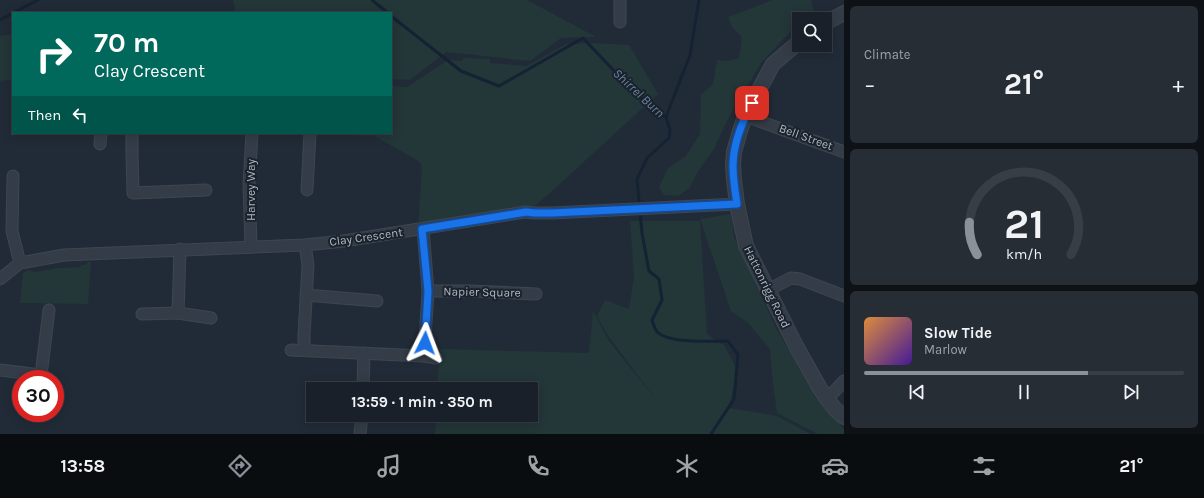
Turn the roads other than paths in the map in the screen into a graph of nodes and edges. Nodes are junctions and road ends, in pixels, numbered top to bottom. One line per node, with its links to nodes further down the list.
1 (620, 0): 4 (street)
2 (844, 13): 3 (street)
3 (832, 19)
4 (620, 22)
5 (792, 48): 6 (street, Hattonrigg Road)
6 (745, 116): 10 (street, Bell Street); 14 (street, Hattonrigg Road)
7 (132, 134): 12 (street)
8 (252, 134): 17 (street, Harvey Way)
9 (310, 134): 13 (street)
10 (844, 152)
11 (13, 176): 19 (street)
12 (206, 190)
13 (308, 190)
14 (737, 204): 15 (street, Clay Crescent); 21 (street, Hattonrigg Road)
15 (422, 229): 16 (street, Clay Crescent); 22 (street, Napier Square)
16 (305, 245): 17 (street, Clay Crescent); 24 (street)
17 (251, 247): 18 (street, Clay Crescent)
18 (180, 249): 19 (street, Clay Crescent); 28 (street)
19 (20, 263): 20 (street, Clay Crescent)
20 (0, 279)
21 (768, 290): 25 (street); 41 (street, Hattonrigg Road)
22 (428, 291): 23 (street, Napier Square); 34 (street, Napier Square)
23 (536, 294)
24 (306, 295): 26 (street); 32 (street)
25 (844, 296)
26 (377, 300)
27 (49, 310): 37 (street)
28 (178, 313): 29 (street); 30 (street)
29 (142, 314)
30 (211, 318)
31 (291, 350): 32 (street)
32 (304, 350): 33 (street)
33 (364, 353): 34 (street); 40 (street)
34 (424, 356): 35 (street)
35 (436, 358)
36 (0, 370): 38 (street)
37 (41, 370)
38 (12, 372)
39 (844, 381): 41 (street)
40 (363, 382)
41 (827, 399): 42 (street, Hattonrigg Road)
42 (844, 417)
43 (361, 422): 44 (street)
44 (360, 434)

